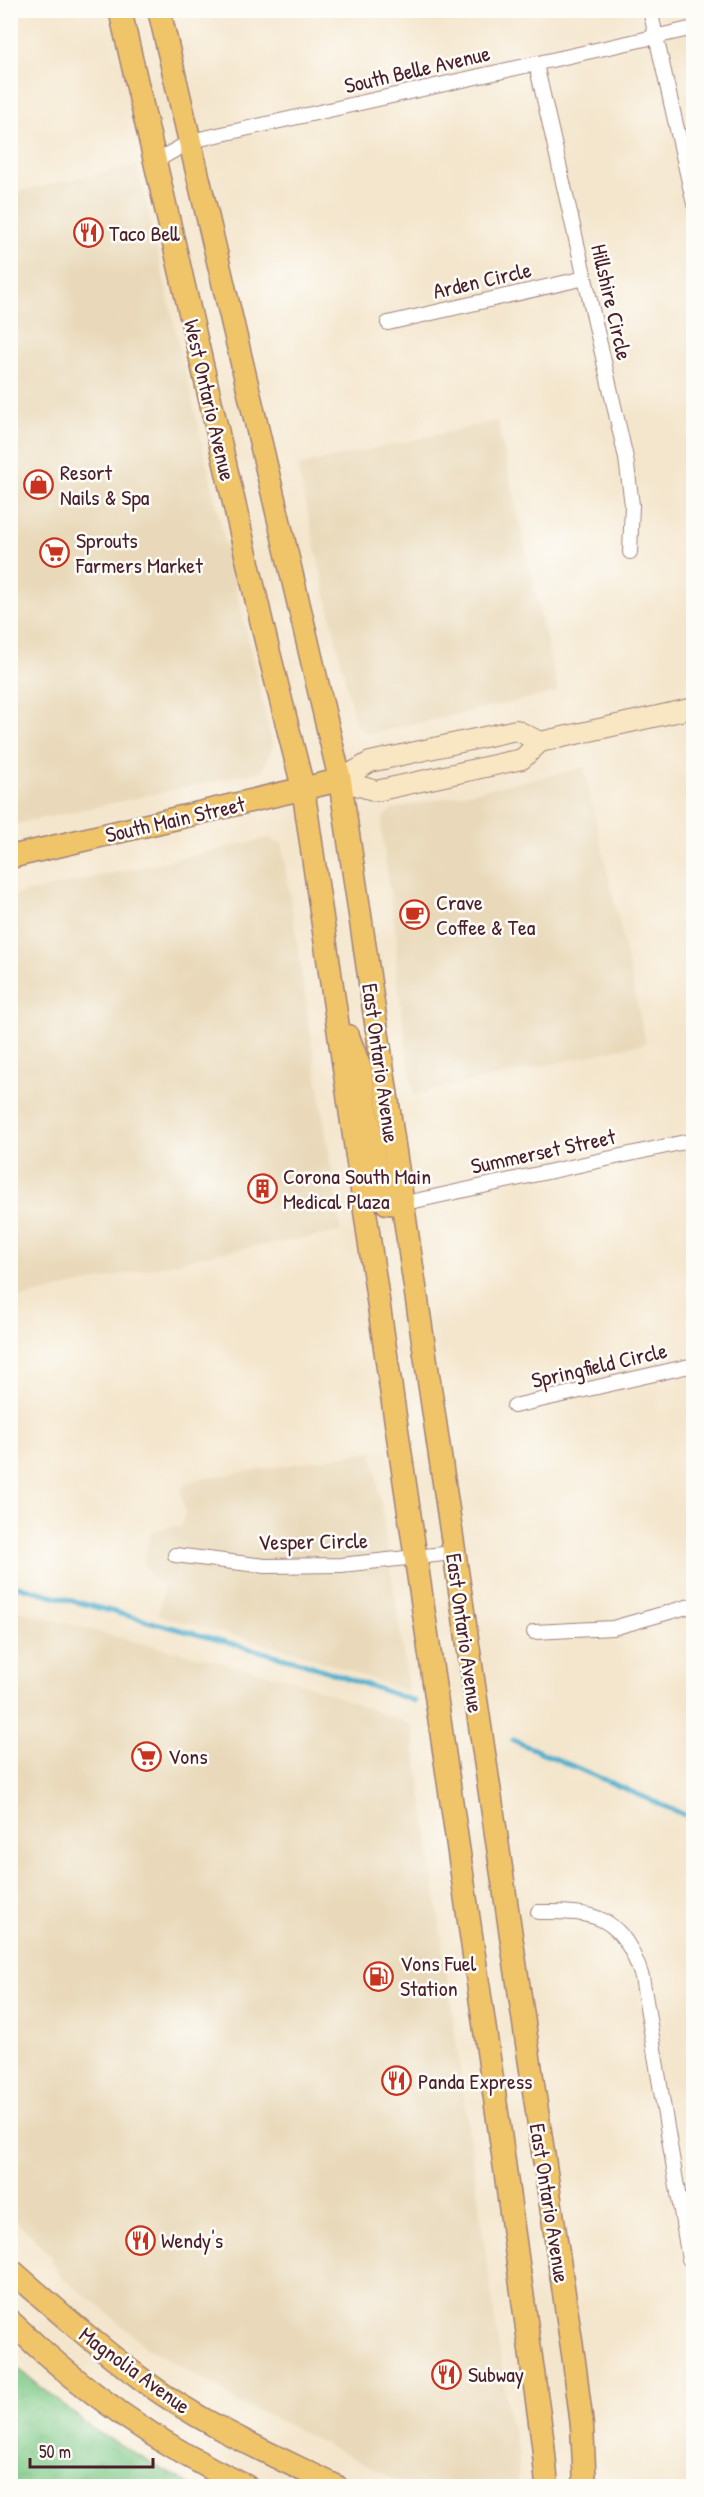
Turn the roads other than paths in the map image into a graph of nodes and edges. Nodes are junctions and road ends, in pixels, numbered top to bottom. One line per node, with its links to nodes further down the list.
1 (120, 10): 8 (main road, West Ontario Avenue)
2 (159, 10): 7 (main road, West Ontario Avenue)
3 (650, 10): 5 (street)
4 (693, 28): 5 (street, South Belle Avenue)
5 (656, 37): 6 (street, South Belle Avenue); 9 (street)
6 (536, 64): 7 (street, South Belle Avenue); 10 (street, Hillshire Circle)
7 (191, 141): 8 (street, South Belle Avenue); 15 (main road, West Ontario Avenue)
8 (154, 162): 16 (main road, West Ontario Avenue)
9 (693, 204)
10 (585, 278): 11 (street, Arden Circle); 12 (street, Hillshire Circle)
11 (388, 323)
12 (630, 552)
13 (693, 708): 14 (main road, South Main Street)
14 (540, 742): 15 (main road, South Main Street); 15 (main road, South Main Street)
15 (340, 780): 16 (main road, South Main Street); 20 (main road, East Ontario Avenue)
16 (303, 788): 17 (main road, South Main Street); 18 (main road, East Ontario Avenue)
17 (10, 857)
18 (335, 1004): 20 (main road); 25 (main road, East Ontario Avenue)
19 (693, 1140): 20 (street, Summerset Street)
20 (401, 1204): 23 (main road, East Ontario Avenue)
21 (693, 1365): 22 (street, Springfield Circle)
22 (514, 1406)
23 (453, 1553): 25 (street, Vesper Circle); 35 (main road, East Ontario Avenue)
24 (175, 1555): 25 (street, Vesper Circle)
25 (416, 1557): 32 (main road, East Ontario Avenue)
26 (693, 1605): 27 (street)
27 (534, 1632)
28 (538, 1912): 29 (street)
29 (691, 2259)
30 (10, 2269): 34 (main road, Magnolia Avenue)
31 (10, 2321): 33 (main road, Magnolia Avenue)
32 (544, 2483)
33 (246, 2487)
34 (336, 2487)
35 (585, 2487)

